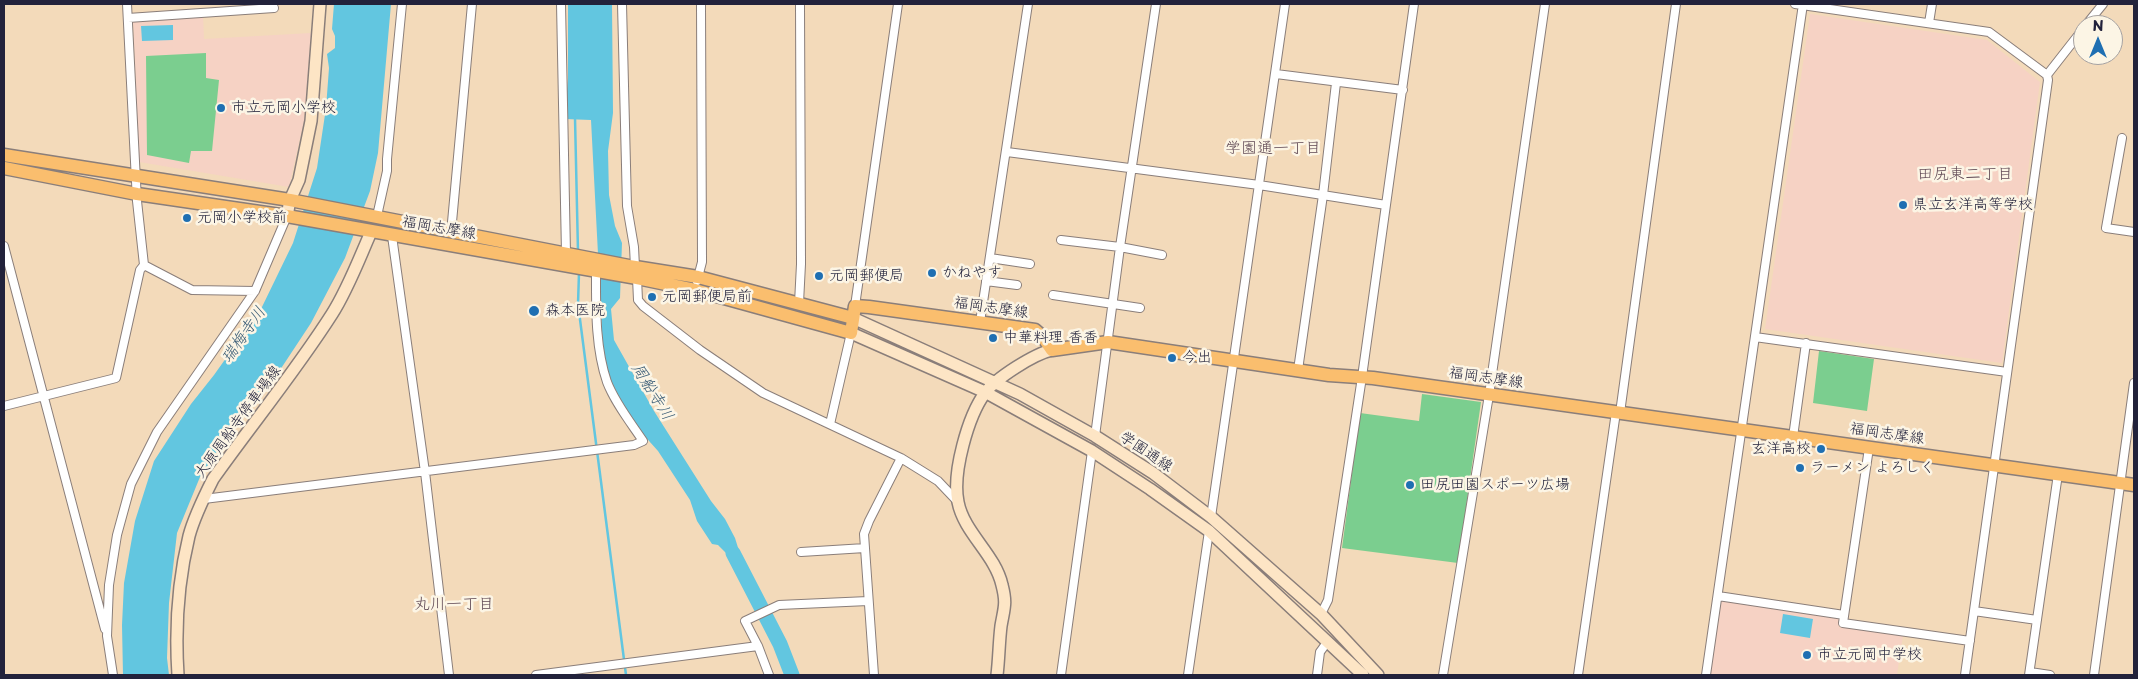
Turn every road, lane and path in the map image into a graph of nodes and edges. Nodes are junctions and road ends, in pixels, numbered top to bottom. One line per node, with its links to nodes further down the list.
1 (127, 4): 21 (street)
2 (320, 4): 37 (street)
3 (402, 4): 40 (street)
4 (472, 4): 41 (street)
5 (560, 4): 51 (street)
6 (622, 4): 55 (street)
7 (701, 4): 56 (street)
8 (800, 4): 62 (street)
9 (898, 4): 65 (street)
10 (1028, 4): 29 (street)
11 (1156, 4): 32 (street)
12 (1285, 4): 24 (street)
13 (1414, 4): 27 (street)
14 (1544, 4): 79 (street)
15 (1676, 4): 82 (street)
16 (1800, 4): 22 (street); 68 (street)
17 (1932, 4): 22 (street)
18 (2103, 4): 20 (street)
19 (274, 8): 21 (street)
20 (2094, 15)
21 (128, 18): 33 (street)
22 (1929, 23): 25 (street)
23 (2073, 42): 25 (street)
24 (1276, 74): 26 (street); 34 (street)
25 (2047, 75): 74 (street)
26 (1336, 83): 27 (street); 36 (street)
27 (1403, 90): 38 (street)
28 (2122, 138): 43 (street)
29 (1007, 152): 32 (street); 50 (street)
30 (4, 155): 33 (main road, 福岡志摩線)
31 (4, 168): 35 (main road, 福岡志摩線)
32 (1133, 168): 34 (street); 48 (street)
33 (136, 177): 35 (street); 37 (main road, 福岡志摩線)
34 (1259, 185): 36 (street); 72 (street)
35 (138, 194): 39 (main road, 福岡志摩線); 53 (street)
36 (1323, 195): 38 (street); 73 (street)
37 (290, 200): 39 (street); 40 (main road, 福岡志摩線)
38 (1386, 205): 75 (street)
39 (287, 216): 42 (main road, 福岡志摩線); 60 (street)
40 (377, 216): 41 (main road, 福岡志摩線)
41 (452, 230): 46 (street); 51 (main road, 福岡志摩線)
42 (371, 232): 44 (main road, 福岡志摩線); 94 (street, 大原周船寺停車場線)
43 (2134, 232)
44 (392, 236): 46 (main road, 福岡志摩線); 91 (street)
45 (1061, 240): 48 (street)
46 (444, 245): 51 (main road, 福岡志摩線)
47 (4, 246): 80 (street)
48 (1120, 247): 49 (street); 63 (street)
49 (1162, 255)
50 (990, 258): 52 (street); 57 (street)
51 (566, 259): 54 (main road, 福岡志摩線); 55 (main road)
52 (1030, 264)
53 (144, 265): 60 (street); 80 (street)
54 (596, 270): 55 (main road, 福岡志摩線); 91 (street)
55 (634, 270): 56 (main road, 福岡志摩線); 59 (main road, 福岡志摩線); 83 (street)
56 (698, 277): 59 (street); 62 (main road, 福岡志摩線)
57 (986, 281): 58 (street); 66 (street)
58 (1016, 286)
59 (695, 290): 67 (main road, 福岡志摩線)
60 (255, 291): 106 (street)
61 (1053, 295): 63 (street)
62 (799, 303): 65 (main road, 福岡志摩線)
63 (1112, 304): 64 (street); 69 (street)
64 (1140, 308)
65 (854, 312): 66 (main road, 福岡志摩線); 67 (main road); 76 (street, 学園通線)
66 (980, 322): 71 (main road, 福岡志摩線)
67 (851, 332): 78 (street, 学園通線); 83 (street)
68 (1755, 336): 70 (street); 84 (street)
69 (1108, 342): 71 (main road, 福岡志摩線); 72 (main road, 福岡志摩線); 85 (street)
70 (1806, 343): 74 (street); 86 (street)
71 (1052, 350): 76 (street)
72 (1235, 360): 73 (main road, 福岡志摩線); 96 (street)
73 (1298, 370): 75 (main road, 福岡志摩線)
74 (2007, 372): 90 (street)
75 (1362, 377): 79 (main road, 福岡志摩線); 103 (street)
76 (995, 383): 78 (street); 85 (street, 学園通線)
77 (2134, 383): 93 (street)
78 (986, 392): 88 (street, 学園通線); 95 (street)
79 (1489, 394): 82 (main road, 福岡志摩線); 123 (street)
80 (44, 396): 81 (street); 106 (street)
81 (4, 406)
82 (1618, 412): 84 (main road, 福岡志摩線); 124 (street)
83 (830, 424): 89 (street)
84 (1742, 430): 86 (main road, 福岡志摩線); 100 (street)
85 (1095, 436): 96 (street, 学園通線)
86 (1794, 437): 87 (main road, 福岡志摩線)
87 (1869, 448): 90 (main road, 福岡志摩線); 104 (street)
88 (1092, 452): 97 (street, 学園通線); 118 (street)
89 (902, 458): 95 (street); 98 (street)
90 (1993, 465): 92 (main road, 福岡志摩線); 102 (street)
91 (425, 472): 94 (street); 113 (street)
92 (2058, 474): 93 (main road, 福岡志摩線); 105 (street)
93 (2128, 484): 128 (street)
94 (204, 499): 112 (street, 大原周船寺停車場線)
95 (958, 502): 117 (street)
96 (1211, 517): 103 (street, 学園通線)
97 (1209, 531): 107 (street, 学園通線); 119 (street)
98 (865, 548): 99 (street); 101 (street)
99 (801, 552)
100 (1718, 596): 104 (street); 125 (street)
101 (868, 601): 109 (street); 116 (street)
102 (1974, 611): 105 (street); 108 (street)
103 (1321, 614): 122 (street, 学園通線)
104 (1844, 615): 108 (street)
105 (2037, 620): 110 (street)
106 (108, 636): 111 (street)
107 (1328, 641): 120 (street); 121 (street, 学園通線)
108 (1970, 641): 126 (street)
109 (758, 646): 114 (street); 115 (street)
110 (2030, 674): 127 (street)
111 (113, 675)
112 (178, 675)
113 (449, 675)
114 (536, 675)
115 (769, 675)
116 (874, 675)
117 (998, 675)
118 (1061, 675)
119 (1188, 675)
120 (1317, 675)
121 (1363, 675)
122 (1378, 675)
123 (1443, 675)
124 (1578, 675)
125 (1706, 675)
126 (1965, 675)
127 (2050, 675)
128 (2094, 675)

